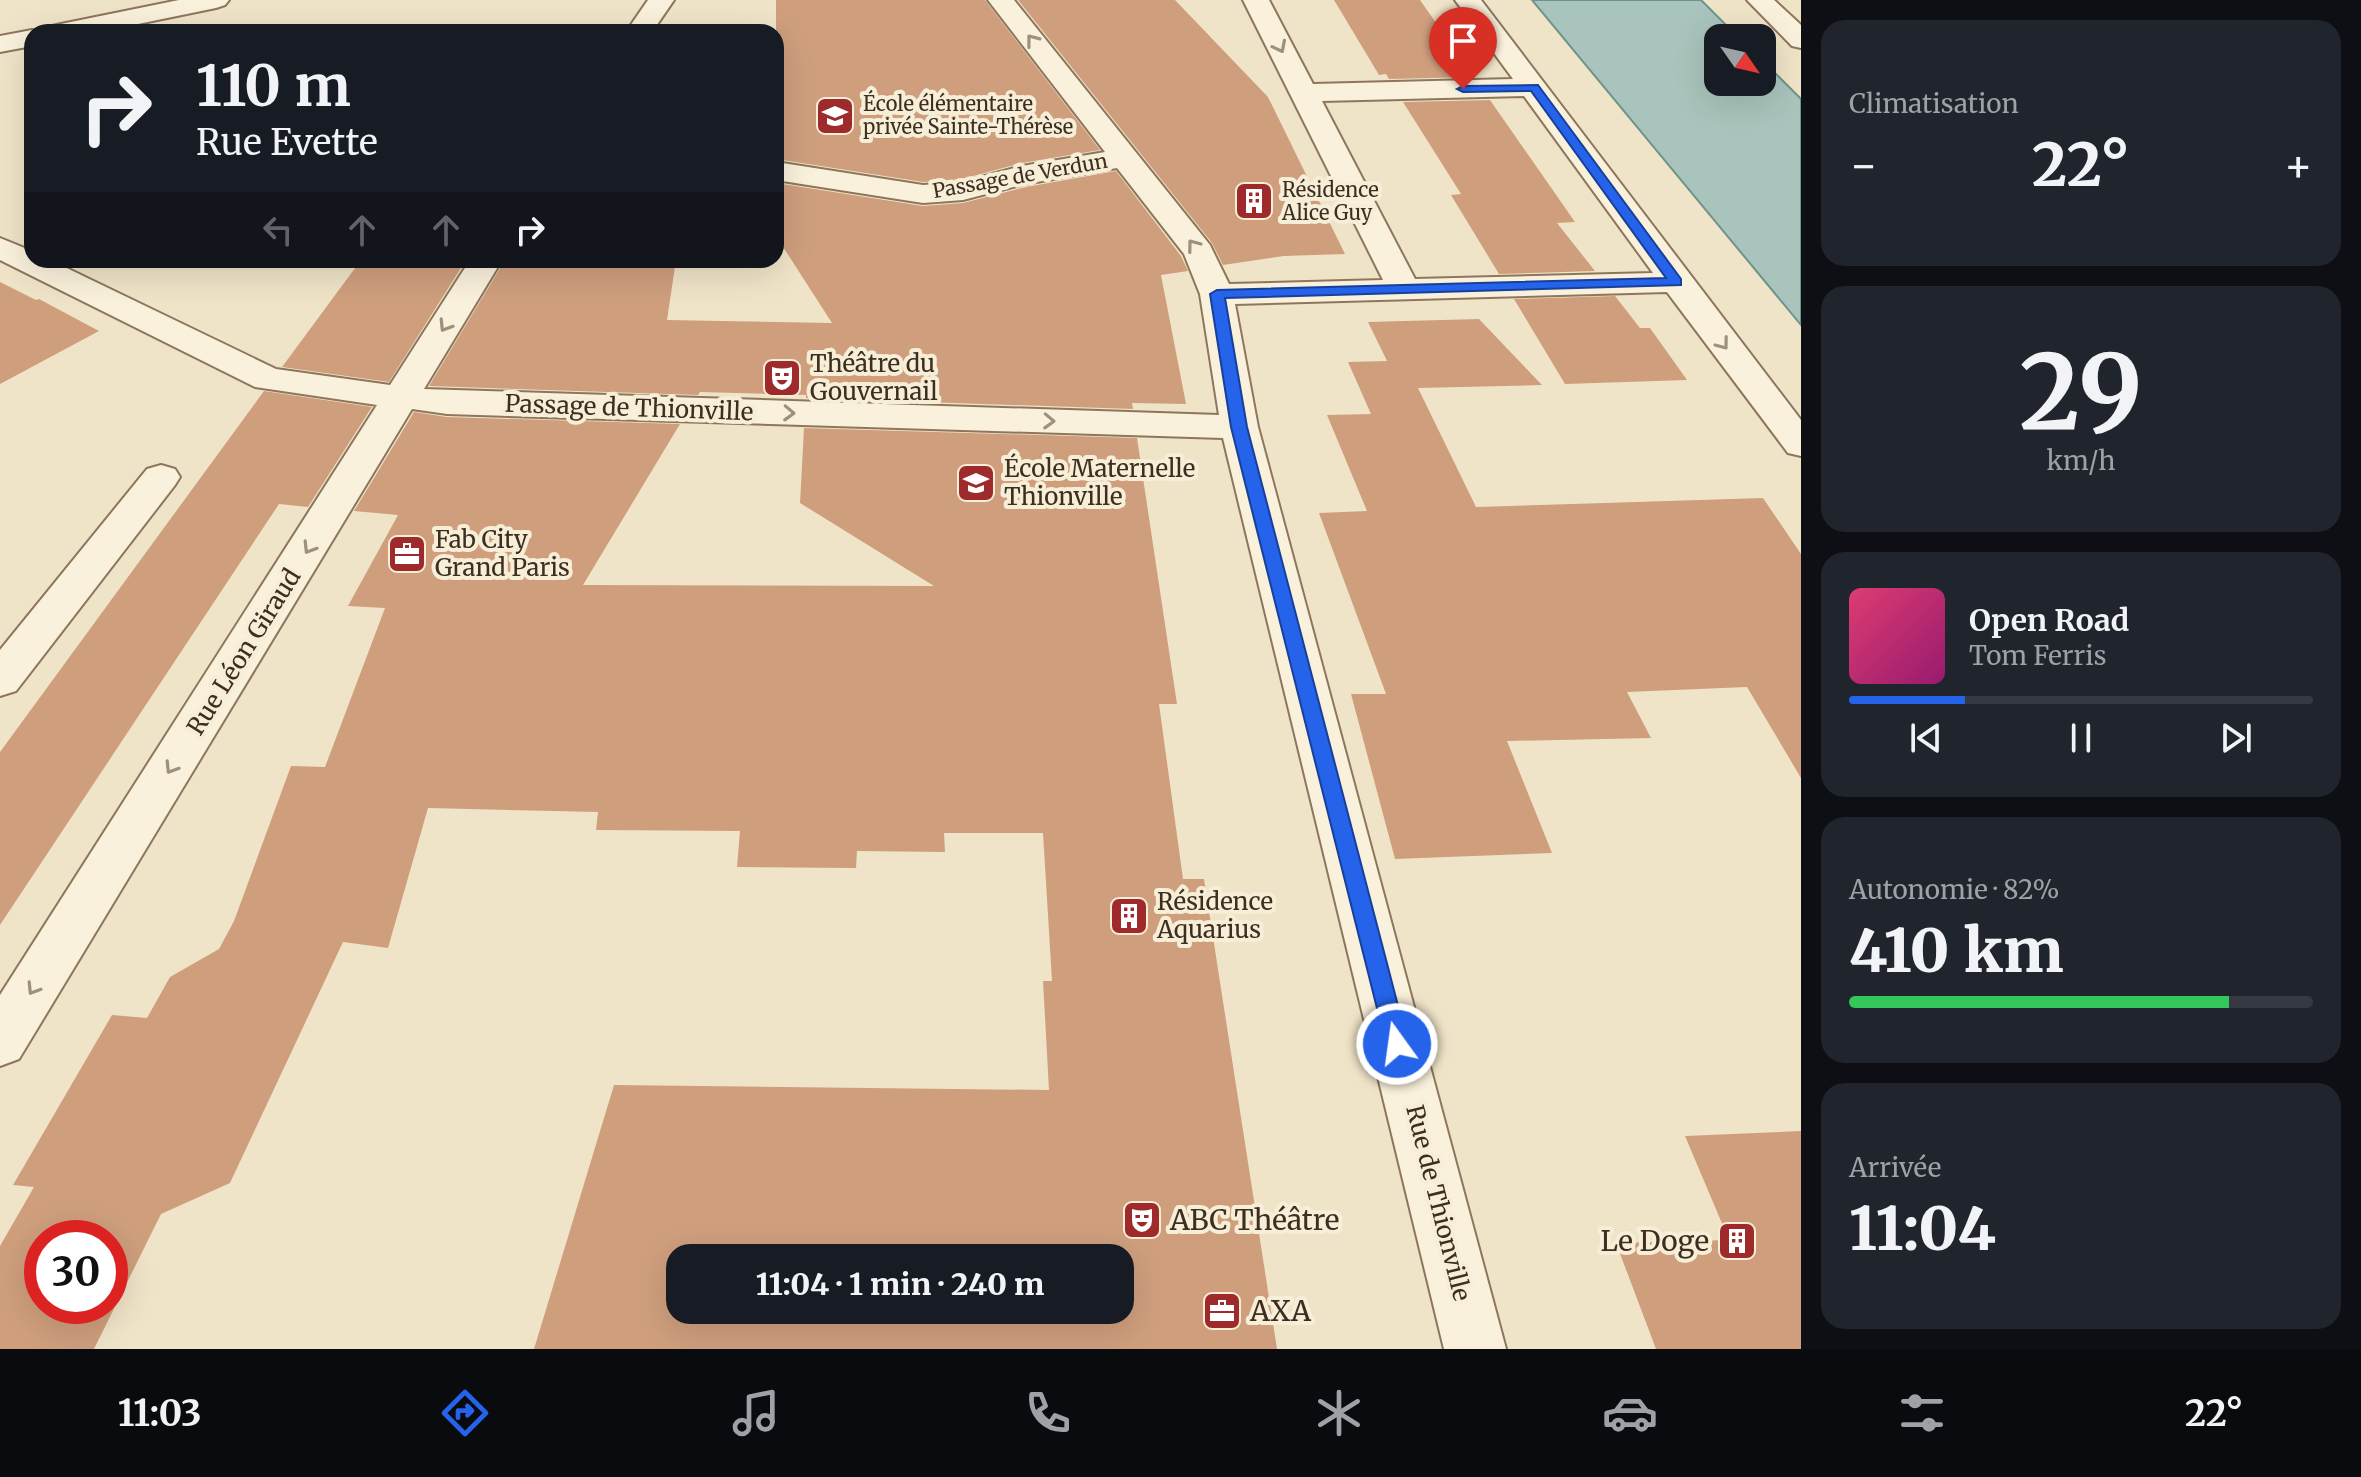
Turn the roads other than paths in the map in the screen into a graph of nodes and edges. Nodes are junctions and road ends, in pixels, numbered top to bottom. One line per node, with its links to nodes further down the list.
1 (216, 0): 7 (street)
2 (661, 0): 8 (street)
3 (1001, 0): 14 (street, Rue de Thionville, one-way to 3)
4 (1256, 0): 13 (street, one-way to 13)
5 (1468, 0): 12 (street)
6 (1760, 0): 10 (street)
7 (100, 24)
8 (644, 24)
9 (24, 40): 11 (street)
10 (1801, 40)
11 (0, 44)
12 (1534, 87): 13 (street); 20 (street)
13 (1304, 93): 21 (street)
14 (1123, 158): 15 (street, Passage de Verdun); 22 (street, Rue de Thionville, one-way to 14)
15 (784, 172)
16 (0, 248): 17 (street, Passage de Thionville)
17 (24, 260)
18 (41, 268): 23 (street, Passage de Thionville)
19 (481, 268): 23 (street, Rue Léon Giraud, one-way to 23)
20 (1676, 282): 21 (street); 25 (street, one-way to 25)
21 (1404, 289): 22 (street)
22 (1217, 294): 24 (street, Rue de Thionville)
23 (403, 397): 24 (street, Passage de Thionville, one-way to 24); 28 (street, Rue Léon Giraud, one-way to 28)
24 (1239, 427): 29 (street, Rue de Thionville)
25 (1801, 445)
26 (161, 477): 27 (street)
27 (0, 680)
28 (0, 1042)
29 (1475, 1349)

